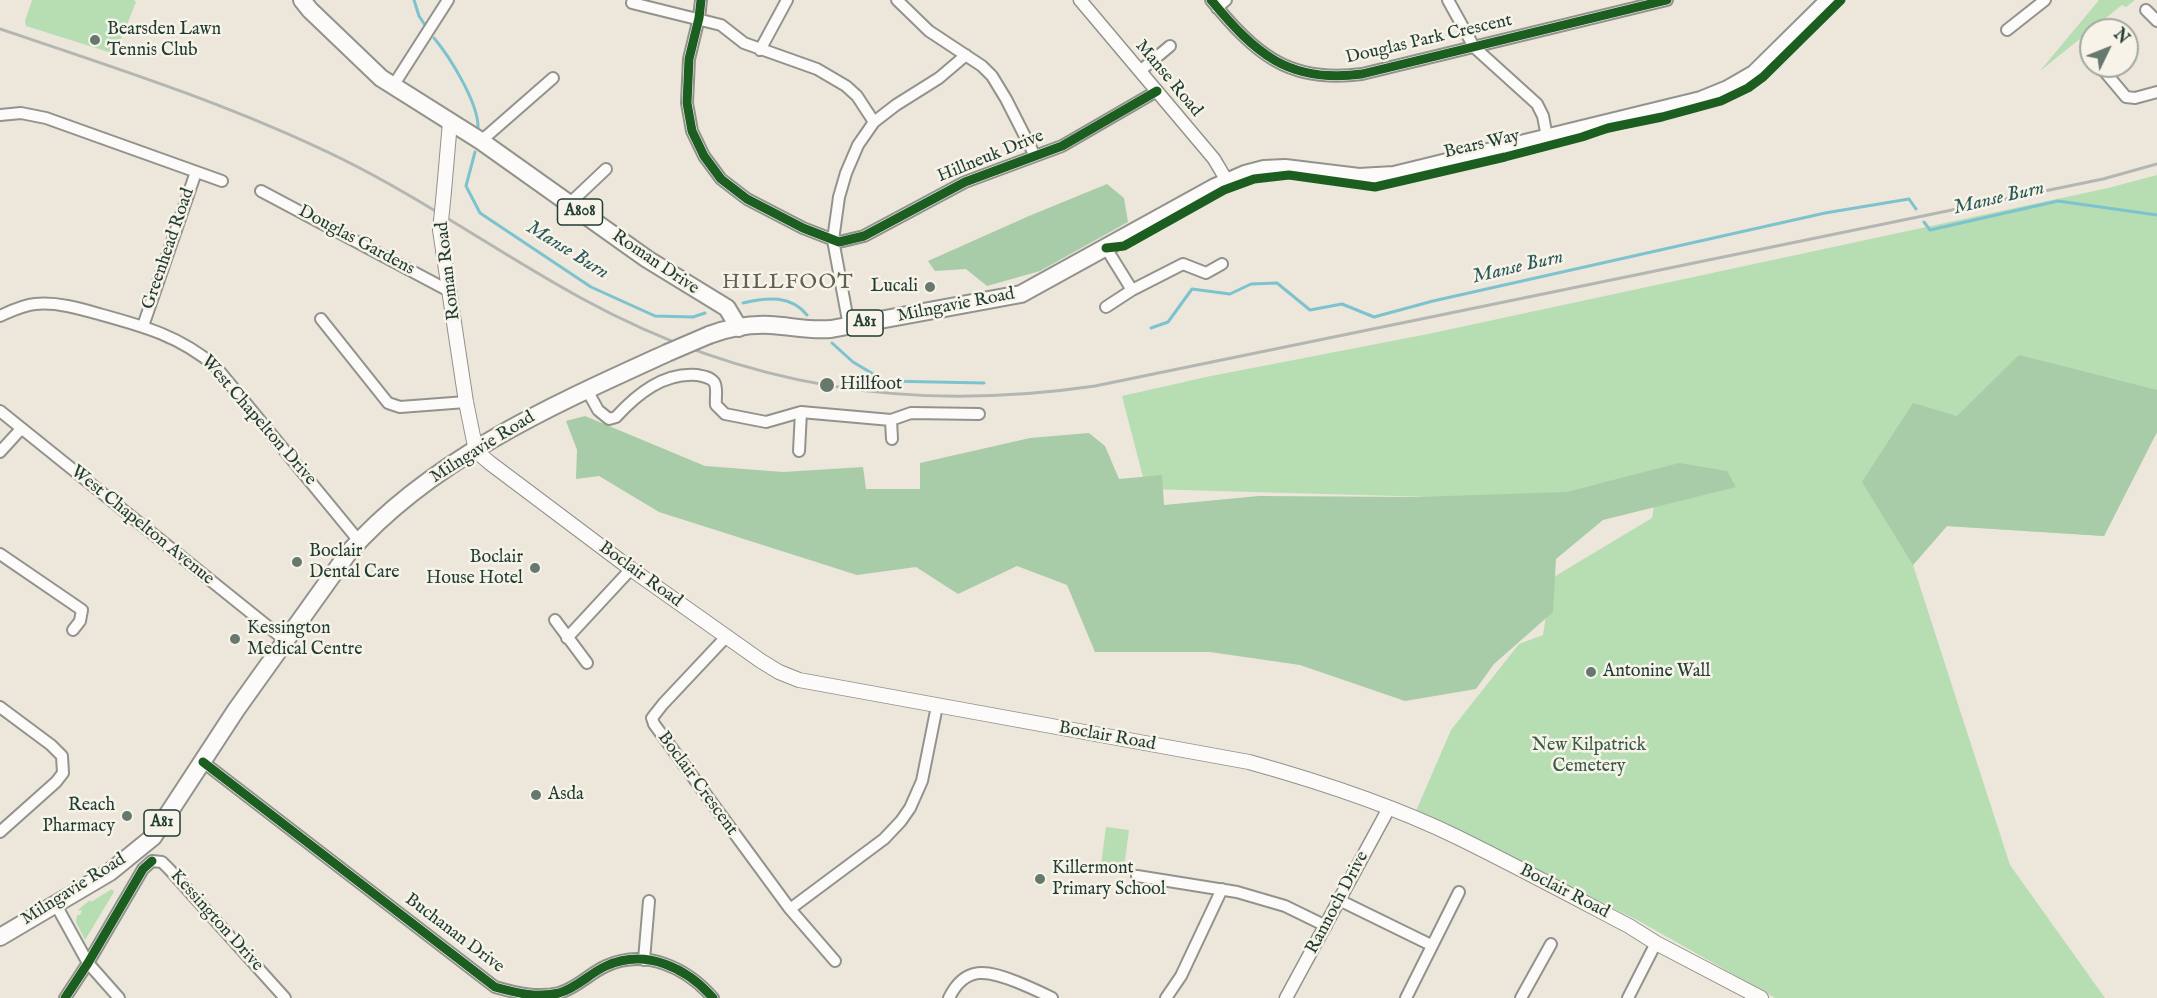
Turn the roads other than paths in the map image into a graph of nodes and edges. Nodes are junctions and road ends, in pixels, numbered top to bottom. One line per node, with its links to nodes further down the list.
1 (448, 0): 25 (street)
2 (701, 0): 15 (street)
3 (787, 0): 20 (street)
4 (897, 0): 21 (street)
5 (1080, 0): 22 (street, Manse Road)
6 (1226, 0): 13 (street, Douglas Park Crescent)
7 (1448, 0): 19 (street)
8 (1667, 0): 19 (street, Douglas Park Crescent)
9 (1829, 0): 31 (main road, Milngavie Road / A81)
10 (2040, 1): 17 (street)
11 (310, 3): 25 (main road, A808)
12 (632, 3): 15 (street)
13 (1214, 4): 19 (street, Douglas Park Crescent)
14 (2146, 10): 16 (street)
15 (699, 18): 20 (street); 40 (street)
16 (2157, 21)
17 (2007, 30)
18 (1170, 46): 22 (street)
19 (1474, 47): 31 (street)
20 (760, 50): 30 (street)
21 (966, 55): 30 (street); 33 (street)
22 (1140, 71): 26 (street, Manse Road)
23 (553, 78): 32 (street)
24 (2110, 78): 27 (street)
25 (393, 86): 29 (main road, A808)
26 (1157, 91): 33 (street, Hillneuk Drive); 37 (street, Manse Road)
27 (2157, 92)
28 (0, 115): 35 (street)
29 (450, 122): 32 (main road, Roman Drive / A808); 44 (main road, Roman Road, bridge)
30 (874, 122): 40 (street)
31 (1547, 137): 37 (main road, Milngavie Road / A81)
32 (481, 141): 39 (main road, Roman Drive / A808)
33 (1035, 156): 40 (street, Hillneuk Drive)
34 (606, 169): 39 (street)
35 (196, 172): 36 (street); 49 (street, Greenhead Road)
36 (222, 181)
37 (1227, 181): 41 (main road, Milngavie Road / A81)
38 (261, 191): 44 (street, Douglas Gardens)
39 (569, 204): 45 (main road, Roman Drive / A808)
40 (833, 240): 50 (street)
41 (1106, 248): 43 (street); 50 (main road, Milngavie Road / A81)
42 (1222, 264): 43 (street)
43 (1132, 290): 46 (street)
44 (450, 292): 54 (main road, Roman Road)
45 (711, 300): 51 (main road, Roman Drive / A808); 52 (main road, Roman Drive)
46 (1106, 307)
47 (0, 316): 49 (street, West Chapelton Drive)
48 (321, 319): 54 (street)
49 (143, 326): 64 (street, West Chapelton Drive)
50 (849, 326): 51 (main road, Milngavie Road / A81)
51 (739, 328): 52 (main road, Milngavie Road / A81)
52 (714, 333): 53 (main road, Milngavie Road / A81, bridge)
53 (587, 390): 56 (street); 61 (main road, Milngavie Road / A81)
54 (466, 402): 61 (main road, Roman Road)
55 (0, 411): 59 (street, West Chapelton Avenue)
56 (801, 412): 58 (street); 62 (street)
57 (979, 414): 58 (street)
58 (891, 420): 60 (street)
59 (21, 429): 63 (street); 71 (street, West Chapelton Avenue)
60 (892, 439)
61 (476, 451): 64 (main road, Milngavie Road / A81); 66 (main road, Boclair Road)
62 (799, 451)
63 (0, 452)
64 (359, 541): 71 (main road, Milngavie Road / A81)
65 (0, 554): 68 (street)
66 (631, 569): 69 (main road, Boclair Road); 70 (street)
67 (555, 620): 70 (street)
68 (73, 630)
69 (726, 637): 73 (main road, Boclair Road); 84 (street, Boclair Crescent)
70 (567, 638): 72 (street)
71 (286, 641): 75 (main road, Milngavie Road / A81)
72 (587, 663)
73 (937, 706): 76 (main road, Boclair Road); 84 (street)
74 (0, 707): 77 (street)
75 (203, 762): 83 (main road, Milngavie Road / A81); 93 (street, Buchanan Drive)
76 (1389, 808): 81 (street, Rannoch Drive); 87 (main road, Boclair Road)
77 (0, 832)
78 (1137, 876): 79 (street)
79 (1222, 889): 85 (street); 100 (street)
80 (1459, 891): 89 (street)
81 (1340, 900): 85 (street, Rannoch Drive); 89 (street)
82 (649, 901): 90 (street)
83 (56, 905): 86 (main road, Milngavie Road / A81); 92 (street)
84 (790, 909): 91 (street, Boclair Crescent)
85 (1326, 926): 101 (street, Rannoch Drive)
86 (0, 937)
87 (1656, 943): 104 (street); 105 (main road, Boclair Road)
88 (1551, 944): 103 (street)
89 (1431, 945): 102 (street)
90 (644, 960): 93 (street, Buchanan Drive); 97 (street, Buchanan Drive)
91 (836, 961)
92 (88, 963): 94 (street); 95 (street); 96 (street, Kessington Drive)
93 (560, 995)
94 (65, 998)
95 (119, 998)
96 (285, 998)
97 (713, 998)
98 (949, 998): 99 (street)
99 (1052, 998)
100 (1166, 998)
101 (1286, 998)
102 (1406, 998)
103 (1521, 998)
104 (1628, 998)
105 (1761, 998)

